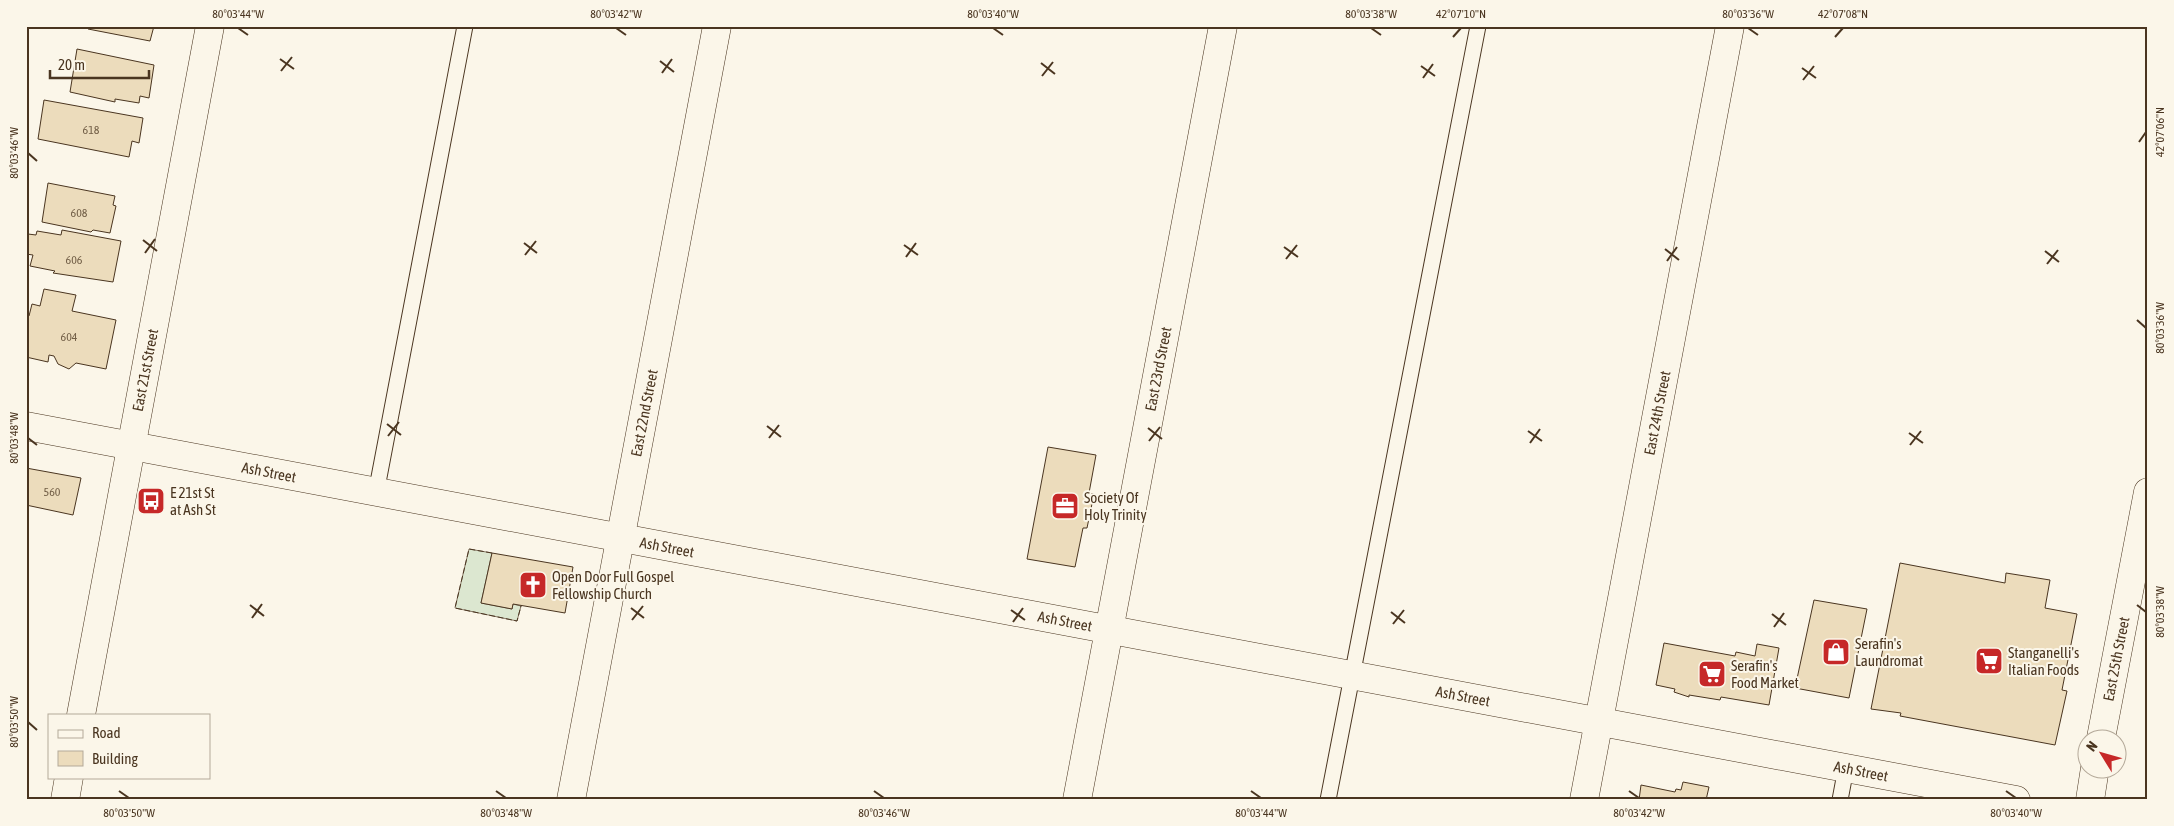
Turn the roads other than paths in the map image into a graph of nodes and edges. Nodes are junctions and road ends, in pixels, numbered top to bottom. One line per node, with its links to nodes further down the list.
1 (210, 26): 8 (street, East 21st Street)
2 (465, 26): 10 (lane)
3 (717, 26): 11 (street, East 22nd Street)
4 (1223, 26): 12 (street, East 23rd Street)
5 (1478, 26): 13 (lane)
6 (1730, 26): 15 (street, East 24th Street)
7 (26, 426): 8 (street, Ash Street)
8 (130, 446): 10 (street, Ash Street); 14 (street, East 21st Street)
9 (2148, 492): 16 (street, East 25th Street)
10 (376, 493): 11 (street, Ash Street)
11 (620, 538): 12 (street, Ash Street); 21 (street, East 22nd Street)
12 (1109, 630): 13 (street, Ash Street); 22 (street, East 23rd Street)
13 (1352, 675): 15 (street, Ash Street); 23 (lane)
14 (81, 714)
15 (1599, 721): 17 (street, Ash Street); 24 (street, East 24th Street)
16 (2103, 728)
17 (1846, 768): 25 (lane); 26 (street, Ash Street)
18 (69, 778): 20 (street)
19 (2093, 778): 27 (street)
20 (65, 800)
21 (571, 800)
22 (1077, 800)
23 (1328, 800)
24 (1584, 800)
25 (1840, 800)
26 (2016, 800)
27 (2090, 800)

